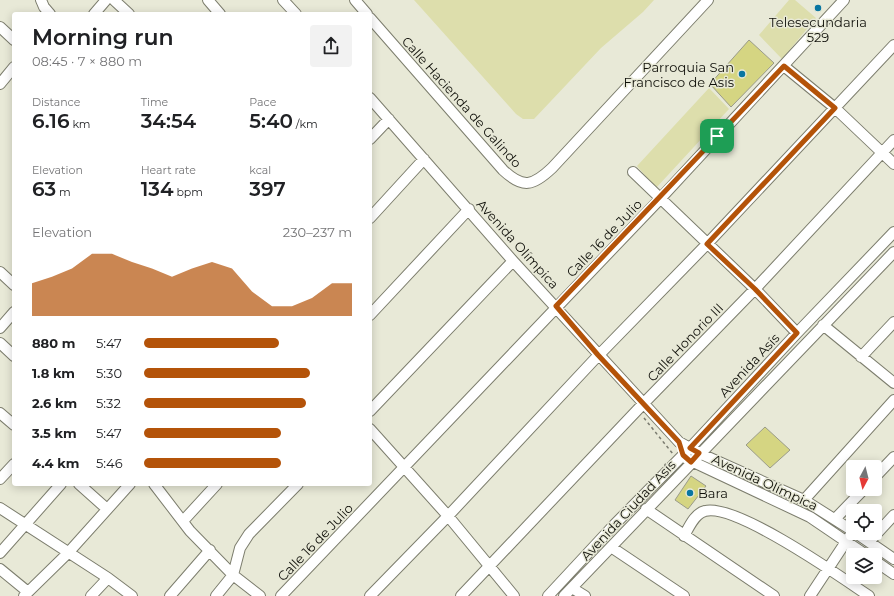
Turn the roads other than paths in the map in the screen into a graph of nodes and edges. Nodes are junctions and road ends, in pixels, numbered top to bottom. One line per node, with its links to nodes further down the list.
1 (41, 0): 9 (street)
2 (106, 0): 10 (street)
3 (114, 0): 11 (street)
4 (208, 0): 12 (street)
5 (284, 0): 13 (street)
6 (355, 0): 14 (street)
7 (708, 0): 15 (street, Calle Hacienda de Galindo)
8 (844, 0): 19 (street, Calle 16 de Julio)
9 (48, 12)
10 (96, 12)
11 (128, 12)
12 (218, 12)
13 (292, 12)
14 (365, 12)
15 (372, 20)
16 (0, 27): 17 (street)
17 (12, 38)
18 (894, 45): 23 (street)
19 (784, 66): 23 (street); 31 (street, Calle 16 de Julio)
20 (12, 69): 21 (street)
21 (0, 84)
22 (372, 100): 24 (street, Avenida Olímpica)
23 (835, 108): 27 (street); 35 (street)
24 (389, 119): 25 (street); 28 (street, Avenida Olímpica)
25 (372, 137)
26 (894, 140): 27 (street, Calle Honorio III)
27 (882, 152): 29 (street); 40 (street, Calle Honorio III)
28 (424, 159): 32 (street, Avenida Olímpica); 33 (street)
29 (894, 164)
30 (633, 172): 31 (street)
31 (660, 199): 35 (street); 41 (street, Calle 16 de Julio)
32 (469, 209): 37 (street, Avenida Olímpica); 42 (street)
33 (372, 216)
34 (894, 232): 47 (street, Avenida Asís)
35 (707, 244): 40 (street); 50 (street)
36 (894, 252): 45 (street, Avenida Ciudad Asís)
37 (513, 261): 41 (street, Avenida Olímpica); 55 (street)
38 (0, 272): 39 (street)
39 (12, 283)
40 (755, 289): 47 (street); 54 (street, Calle Honorio III)
41 (556, 306): 50 (street, Avenida Olímpica); 63 (street, Calle 16 de Julio)
42 (372, 313)
43 (12, 314): 46 (street)
44 (894, 322): 51 (street)
45 (823, 325): 51 (street); 59 (street, Avenida Ciudad Asís)
46 (0, 328)
47 (797, 333): 59 (street, Avenida Asís)
48 (0, 344): 49 (street)
49 (12, 354)
50 (598, 355): 54 (street, Avenida Olímpica); 78 (street)
51 (862, 357): 52 (street)
52 (894, 383)
53 (894, 400): 73 (street)
54 (643, 404): 59 (street, Avenida Olímpica); 94 (street, Calle Honorio III)
55 (372, 409)
56 (0, 413): 57 (street)
57 (12, 423)
58 (372, 431): 63 (street)
59 (691, 452): 61 (street, Avenida Olímpica); 73 (street, Avenida Olímpica); 111 (street, Avenida Ciudad Asís)
60 (894, 457): 64 (street)
61 (691, 462): 76 (street, Avenida Ciudad Asís); 85 (street, Avenida Olímpica)
62 (12, 466): 65 (street)
63 (404, 468): 78 (street); 107 (street, Calle 16 de Julio)
64 (882, 470)
65 (0, 479)
66 (59, 486): 81 (street)
67 (81, 486): 75 (street)
68 (128, 486): 75 (street)
69 (156, 486): 80 (street)
70 (215, 486): 80 (street)
71 (296, 486): 98 (street)
72 (857, 496): 79 (street)
73 (804, 500): 79 (street, Avenida Olímpica)
74 (0, 508): 81 (street)
75 (107, 509): 90 (street)
76 (646, 509): 83 (street); 87 (street, Avenida Ciudad Asís)
77 (894, 515): 86 (street)
78 (448, 516): 94 (street); 108 (street)
79 (835, 519): 82 (street, Avenida Olímpica)
80 (183, 521): 89 (street)
81 (24, 525): 90 (street); 91 (street)
82 (846, 527)
83 (684, 536): 96 (street); 115 (street)
84 (866, 540): 86 (street)
85 (846, 541): 88 (street, Avenida Olímpica); 96 (street)
86 (869, 542): 92 (street)
87 (611, 547): 100 (street, Avenida Ciudad Asís); 114 (street)
88 (856, 548)
89 (210, 550): 98 (street); 104 (street)
90 (68, 552): 99 (street); 101 (street)
91 (0, 553)
92 (894, 558)
93 (882, 566): 97 (street)
94 (490, 567): 109 (street, Calle Honorio III); 110 (street)
95 (0, 568): 101 (street)
96 (828, 568): 116 (street); 117 (street)
97 (894, 574)
98 (233, 575): 105 (street); 106 (street)
99 (108, 578): 102 (street); 103 (street)
100 (572, 588): 112 (street, Avenida Ciudad Asís); 113 (street)
101 (26, 594)
102 (91, 596)
103 (132, 596)
104 (170, 596)
105 (216, 596)
106 (260, 596)
107 (281, 596)
108 (370, 596)
109 (461, 596)
110 (514, 596)
111 (548, 596)
112 (564, 596)
113 (585, 596)
114 (684, 596)
115 (774, 596)
116 (810, 596)
117 (869, 596)

